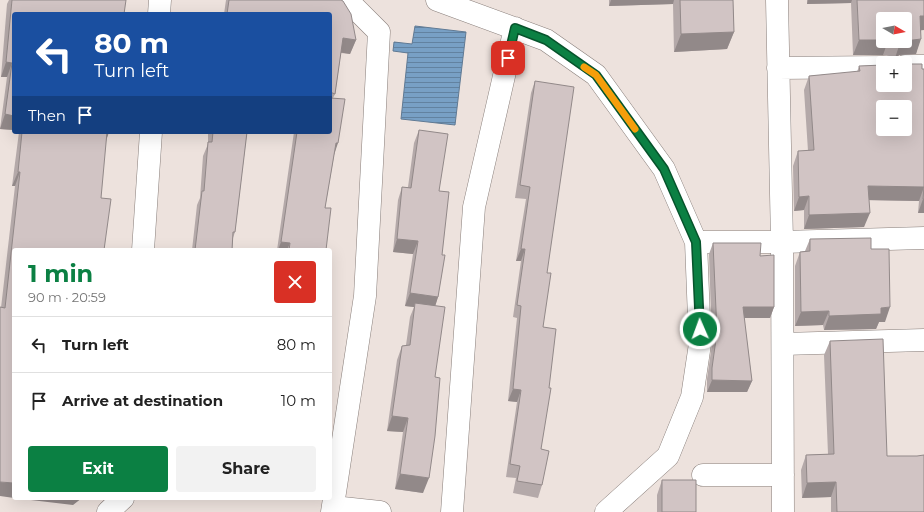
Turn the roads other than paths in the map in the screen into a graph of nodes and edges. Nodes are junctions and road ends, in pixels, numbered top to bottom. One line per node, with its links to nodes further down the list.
1 (160, 0): 5 (street)
2 (347, 0): 21 (street)
3 (437, 0): 6 (street)
4 (777, 0): 10 (street)
5 (159, 12)
6 (515, 28): 13 (street); 24 (street)
7 (912, 66): 8 (street)
8 (924, 66)
9 (876, 67): 10 (street)
10 (778, 68): 14 (street)
11 (151, 134): 15 (street)
12 (924, 238): 14 (street)
13 (696, 242): 14 (street); 25 (street)
14 (782, 242): 17 (street)
15 (143, 248)
16 (924, 340): 17 (street)
17 (783, 344): 19 (street)
18 (703, 474): 19 (street)
19 (783, 475): 26 (street)
20 (121, 500): 22 (street)
21 (332, 510): 23 (street)
22 (108, 512)
23 (380, 512)
24 (452, 512)
25 (606, 512)
26 (783, 512)

